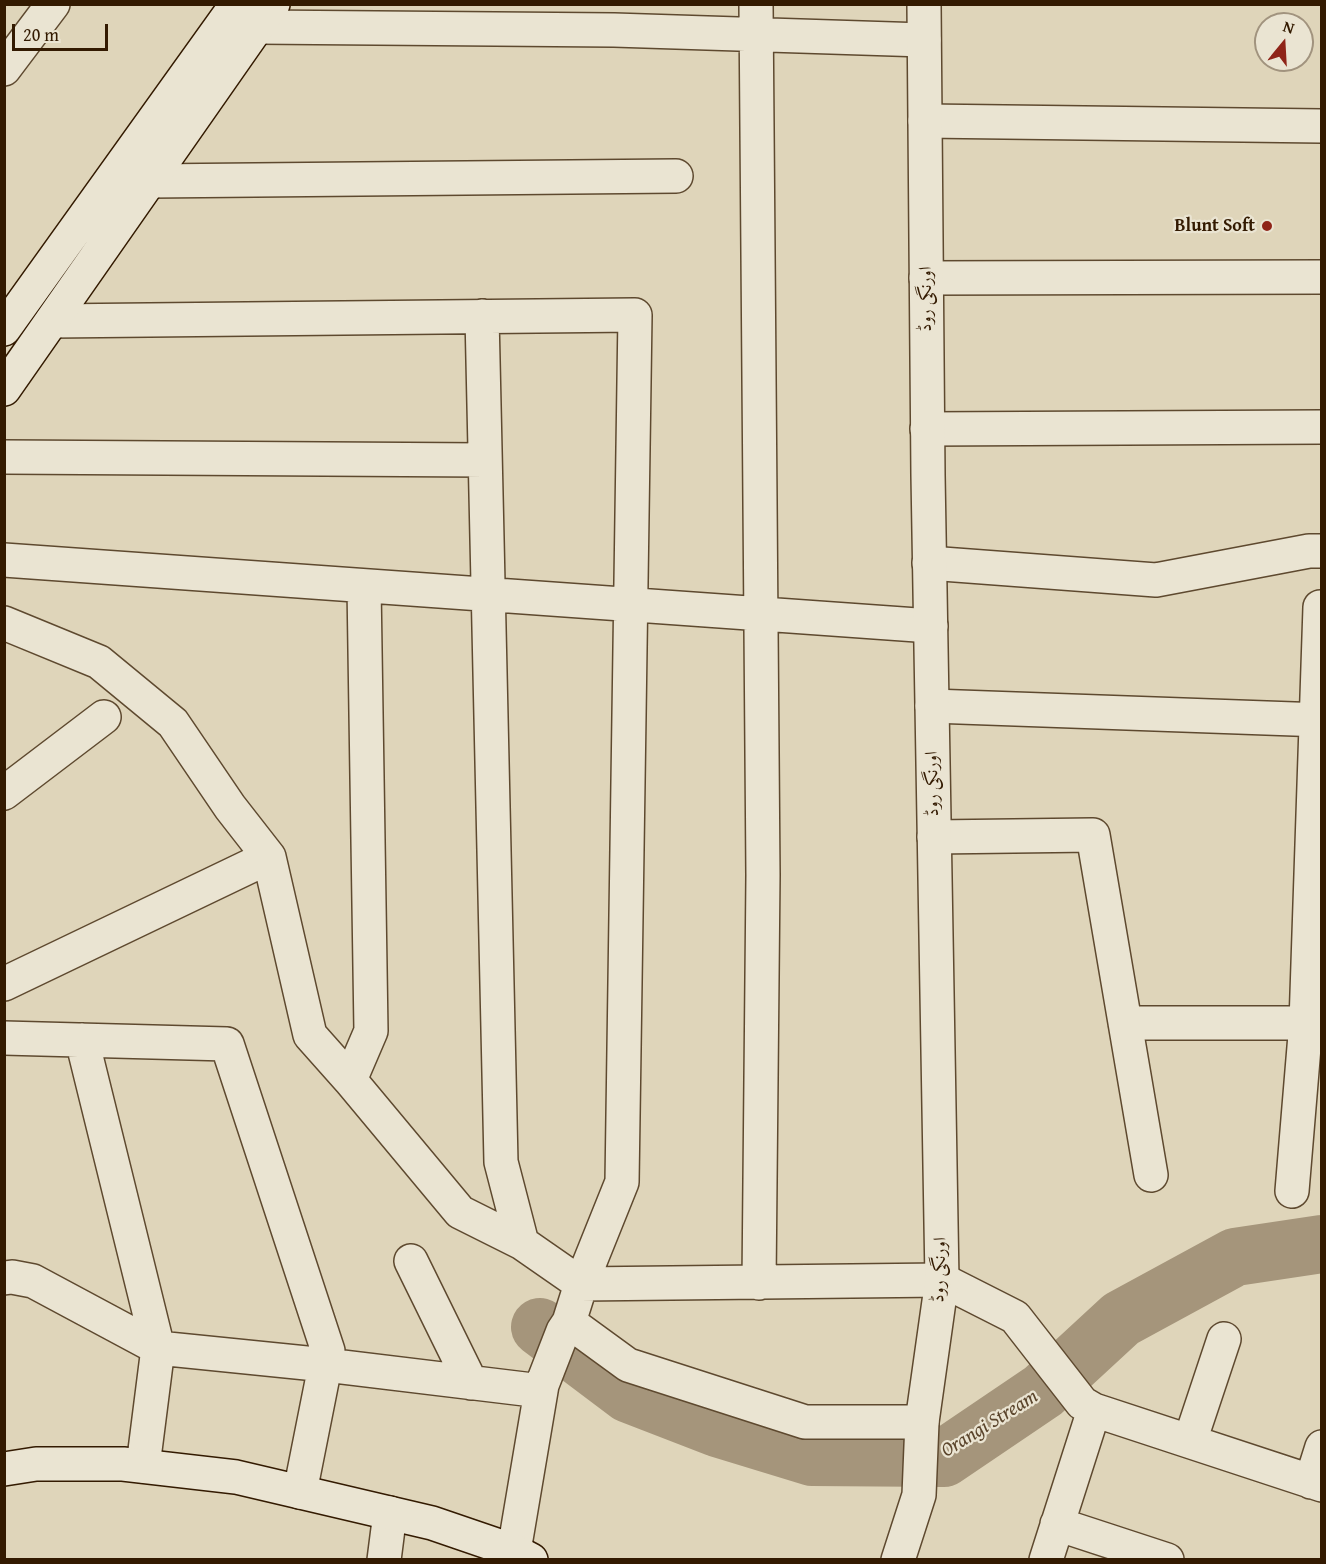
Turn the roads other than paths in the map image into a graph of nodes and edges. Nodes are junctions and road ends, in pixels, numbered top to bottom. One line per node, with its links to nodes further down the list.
1 (52, 4): 7 (street)
2 (924, 4): 6 (street, اورنگی روڈ)
3 (256, 12): 4 (street); 11 (street); 16 (street)
4 (622, 13): 5 (street)
5 (756, 19): 6 (street); 29 (street)
6 (924, 40): 8 (street, اورنگی روڈ)
7 (4, 69)
8 (925, 121): 9 (street); 13 (street, اورنگی روڈ)
9 (1322, 126)
10 (676, 176): 11 (street)
11 (150, 181): 15 (street)
12 (1322, 277): 13 (street)
13 (926, 278): 19 (street, اورنگی روڈ)
14 (482, 316): 15 (street); 21 (street); 27 (street)
15 (52, 321): 17 (street)
16 (4, 329)
17 (4, 389)
18 (1322, 427): 19 (street)
19 (927, 429): 24 (street, اورنگی روڈ)
20 (4, 457): 21 (street)
21 (485, 460): 26 (street)
22 (1322, 551): 24 (street)
23 (4, 560): 25 (street)
24 (929, 563): 31 (street, اورنگی روڈ)
25 (364, 586): 26 (street); 43 (street)
26 (489, 595): 27 (street); 46 (street)
27 (630, 605): 29 (street); 51 (street)
28 (1320, 608): 34 (street)
29 (761, 614): 31 (street); 50 (street)
30 (4, 623): 37 (street)
31 (930, 626): 32 (street, اورنگی روڈ)
32 (932, 706): 34 (street); 36 (street, اورنگی روڈ)
33 (104, 717): 35 (street)
34 (1319, 720): 40 (street)
35 (4, 794)
36 (934, 837): 39 (street); 49 (street, اورنگی روڈ)
37 (269, 857): 38 (street); 43 (street)
38 (4, 984)
39 (1125, 1023): 40 (street); 44 (street)
40 (1314, 1023): 45 (street)
41 (4, 1038): 42 (street)
42 (82, 1040): 54 (street); 55 (street)
43 (350, 1080): 46 (street)
44 (1151, 1175)
45 (1292, 1191)
46 (522, 1243): 51 (street)
47 (411, 1261): 56 (street)
48 (4, 1278): 54 (street)
49 (942, 1280): 50 (street); 58 (street); 59 (street, اورنگی روڈ)
50 (759, 1283): 51 (street)
51 (581, 1284): 52 (street)
52 (566, 1327): 57 (street); 59 (street)
53 (1224, 1339): 60 (street)
54 (158, 1348): 55 (street); 62 (street)
55 (326, 1365): 56 (street); 65 (street)
56 (471, 1383): 57 (street)
57 (541, 1388): 68 (street)
58 (1088, 1407): 60 (street); 67 (street)
59 (922, 1429): 70 (street, اورنگی روڈ)
60 (1190, 1442): 64 (street)
61 (1322, 1447): 64 (street)
62 (143, 1466): 63 (street); 65 (street)
63 (4, 1468)
64 (1316, 1484)
65 (300, 1492): 66 (street)
66 (390, 1513): 68 (street); 69 (street)
67 (1057, 1524): 71 (street); 72 (street)
68 (523, 1555)
69 (384, 1560)
70 (898, 1560)
71 (1046, 1560)
72 (1167, 1560)

